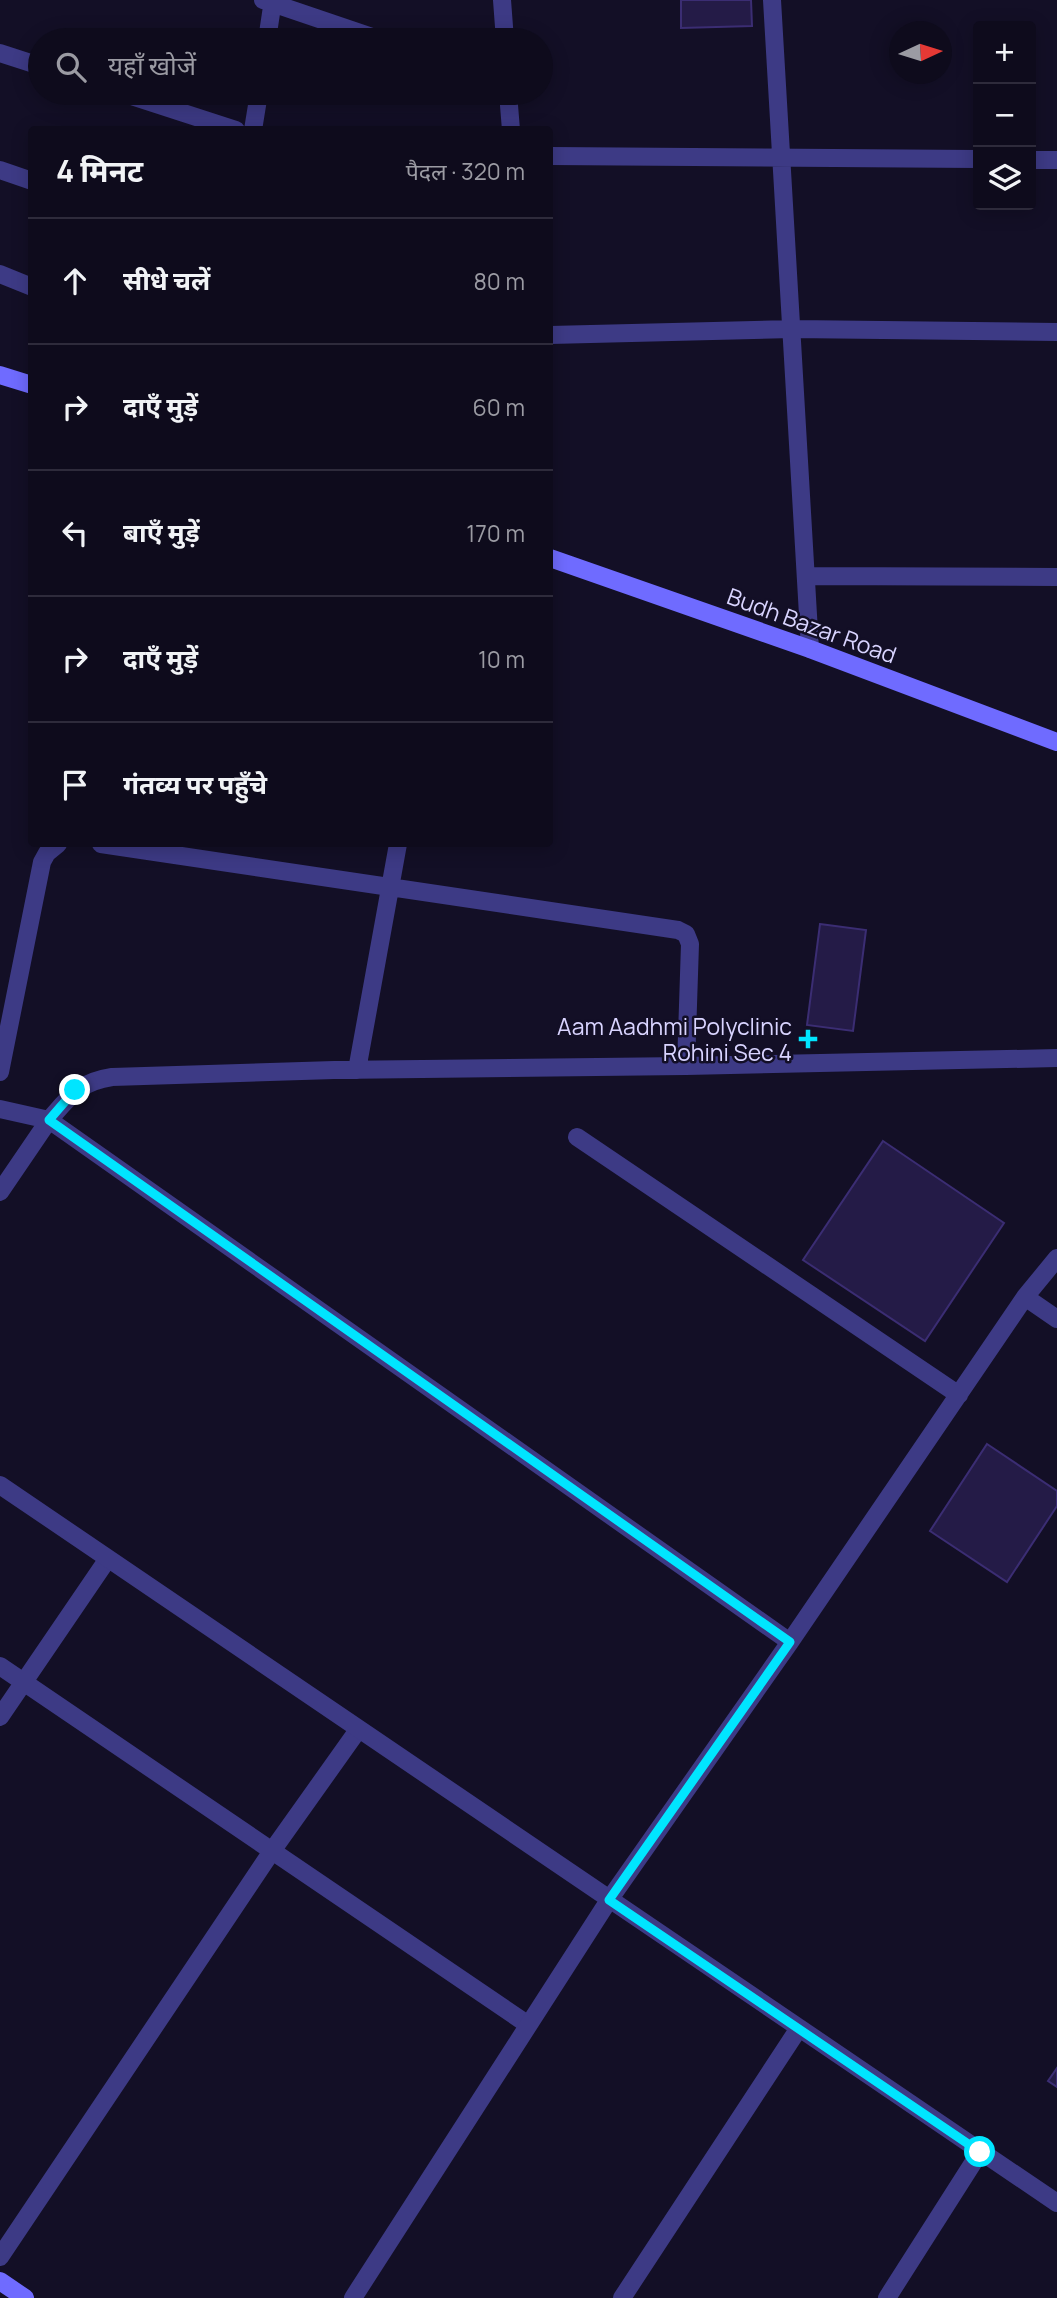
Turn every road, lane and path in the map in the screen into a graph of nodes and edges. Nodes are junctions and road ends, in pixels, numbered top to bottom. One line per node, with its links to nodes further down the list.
1 (502, 0): 6 (street)
2 (772, 0): 16 (street)
3 (269, 1): 4 (street); 5 (street)
4 (268, 28)
5 (347, 28)
6 (504, 28)
7 (0, 53): 8 (street)
8 (28, 62)
9 (159, 105): 12 (street)
10 (257, 105): 13 (street)
11 (509, 105): 14 (street)
12 (224, 126)
13 (254, 126)
14 (511, 126)
15 (553, 156): 16 (street)
16 (781, 157): 17 (street); 24 (street)
17 (973, 159)
18 (1036, 160): 19 (street)
19 (1057, 160)
20 (0, 170): 21 (street)
21 (28, 180)
22 (0, 274): 23 (street)
23 (28, 285)
24 (792, 329): 25 (street); 26 (street); 30 (street)
25 (1057, 332)
26 (553, 335)
27 (0, 375): 28 (street)
28 (28, 384)
29 (553, 559): 32 (street, Budh Bazar Road)
30 (806, 576): 31 (street); 32 (street)
31 (1057, 577)
32 (810, 649): 33 (street, Budh Bazar Road)
33 (1057, 743)
34 (54, 847): 41 (street)
35 (121, 847): 37 (street)
36 (397, 847): 37 (street)
37 (389, 887): 39 (street); 40 (street)
38 (1057, 1058): 39 (street)
39 (686, 1066): 40 (street)
40 (357, 1070): 43 (street)
41 (0, 1072)
42 (0, 1109): 43 (street)
43 (49, 1120): 45 (street); 52 (street)
44 (577, 1137): 49 (street)
45 (0, 1192)
46 (1057, 1258): 47 (street)
47 (1025, 1297): 48 (street); 49 (street)
48 (1057, 1319)
49 (959, 1395): 52 (street)
50 (0, 1485): 51 (street)
51 (107, 1560): 54 (street); 56 (street)
52 (790, 1642): 58 (street)
53 (0, 1666): 54 (street)
54 (23, 1681): 55 (street); 57 (street)
55 (0, 1717)
56 (358, 1730): 57 (street); 58 (street)
57 (272, 1852): 59 (street); 63 (street)
58 (609, 1900): 59 (street); 60 (street)
59 (527, 2024): 66 (street)
60 (799, 2028): 61 (street); 67 (street)
61 (980, 2152): 62 (street); 68 (street)
62 (1057, 2203)
63 (0, 2257)
64 (0, 2281): 65 (street)
65 (24, 2298)
66 (353, 2298)
67 (622, 2298)
68 (887, 2298)

